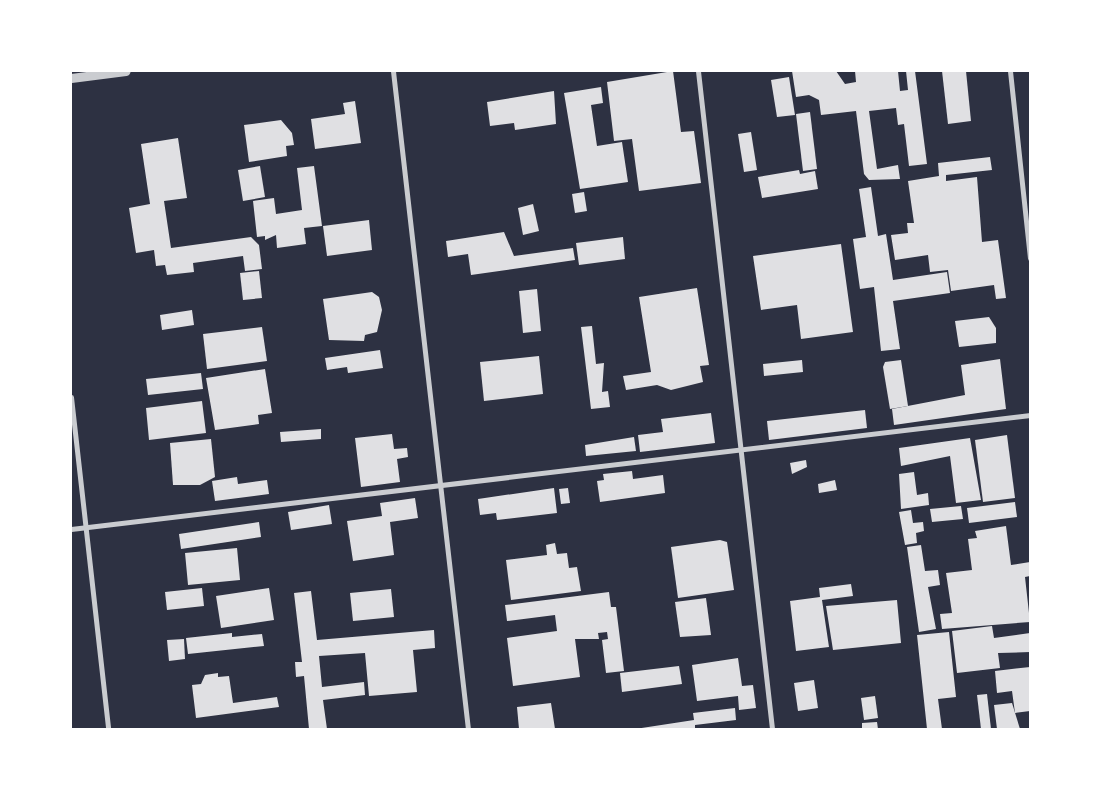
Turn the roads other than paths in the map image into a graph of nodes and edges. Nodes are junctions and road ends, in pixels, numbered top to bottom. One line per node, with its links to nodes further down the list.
1 (126, 71): 5 (street)
2 (393, 71): 10 (street)
3 (698, 71): 9 (street)
4 (1010, 71): 6 (street)
5 (71, 78)
6 (1030, 258)
7 (71, 397): 11 (street)
8 (1030, 415): 9 (street)
9 (740, 451): 10 (street); 15 (street)
10 (439, 488): 11 (street); 14 (street)
11 (86, 528): 12 (street); 13 (street)
12 (71, 529)
13 (108, 729)
14 (468, 729)
15 (772, 729)

